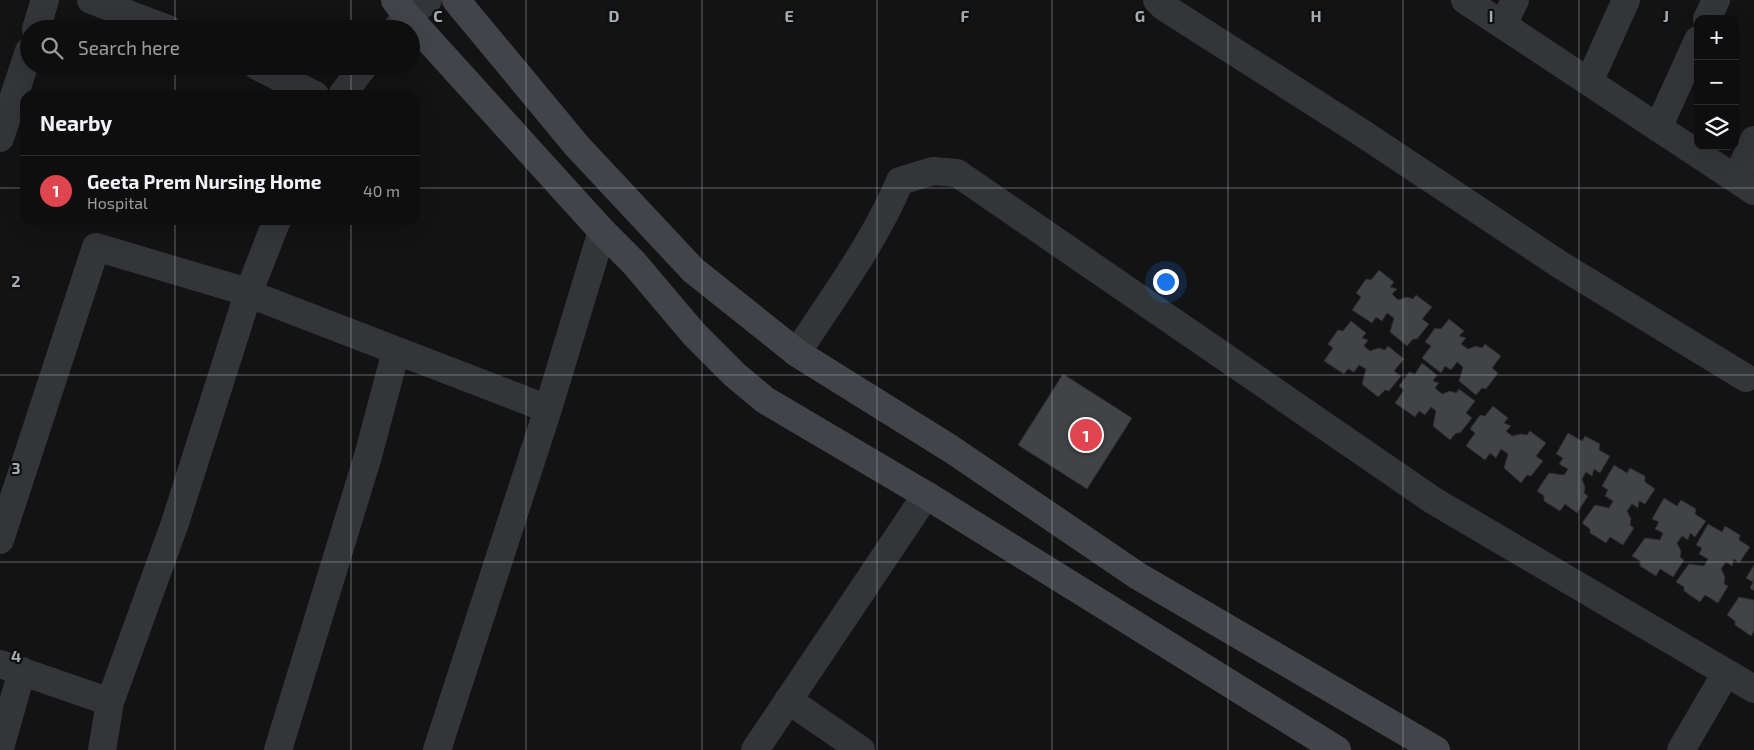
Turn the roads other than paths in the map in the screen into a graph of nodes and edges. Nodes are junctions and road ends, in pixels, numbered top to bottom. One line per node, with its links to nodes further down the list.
1 (45, 0): 10 (street)
2 (91, 0): 11 (street)
3 (456, 0): 29 (street)
4 (1157, 0): 30 (street)
5 (1465, 0): 12 (street)
6 (1515, 0): 12 (street)
7 (1626, 0): 18 (street)
8 (1716, 0): 9 (street)
9 (1709, 15)
10 (39, 20)
11 (144, 20)
12 (1503, 25): 18 (street)
13 (420, 26): 26 (street)
14 (1694, 49): 21 (street)
15 (21, 75): 22 (street)
16 (275, 75): 19 (street)
17 (357, 75): 20 (street)
18 (1589, 82): 21 (street)
19 (305, 90)
20 (346, 90)
21 (1658, 128): 24 (street)
22 (0, 138)
23 (1754, 140): 24 (street)
24 (1745, 185)
25 (275, 225): 27 (street)
26 (602, 231): 31 (street); 32 (street)
27 (248, 294): 28 (street); 33 (street); 38 (street)
28 (396, 351): 31 (street); 41 (street)
29 (797, 353): 35 (street); 46 (street)
30 (1751, 374)
31 (548, 409): 42 (street)
32 (926, 495): 37 (street); 45 (street)
33 (0, 540)
34 (11, 668): 38 (street); 39 (street)
35 (1726, 673): 36 (street); 47 (street)
36 (1754, 689)
37 (788, 700): 43 (street); 44 (street)
38 (110, 702): 40 (street)
39 (0, 748)
40 (102, 750)
41 (278, 750)
42 (437, 750)
43 (755, 750)
44 (861, 750)
45 (1336, 750)
46 (1436, 750)
47 (1682, 750)

